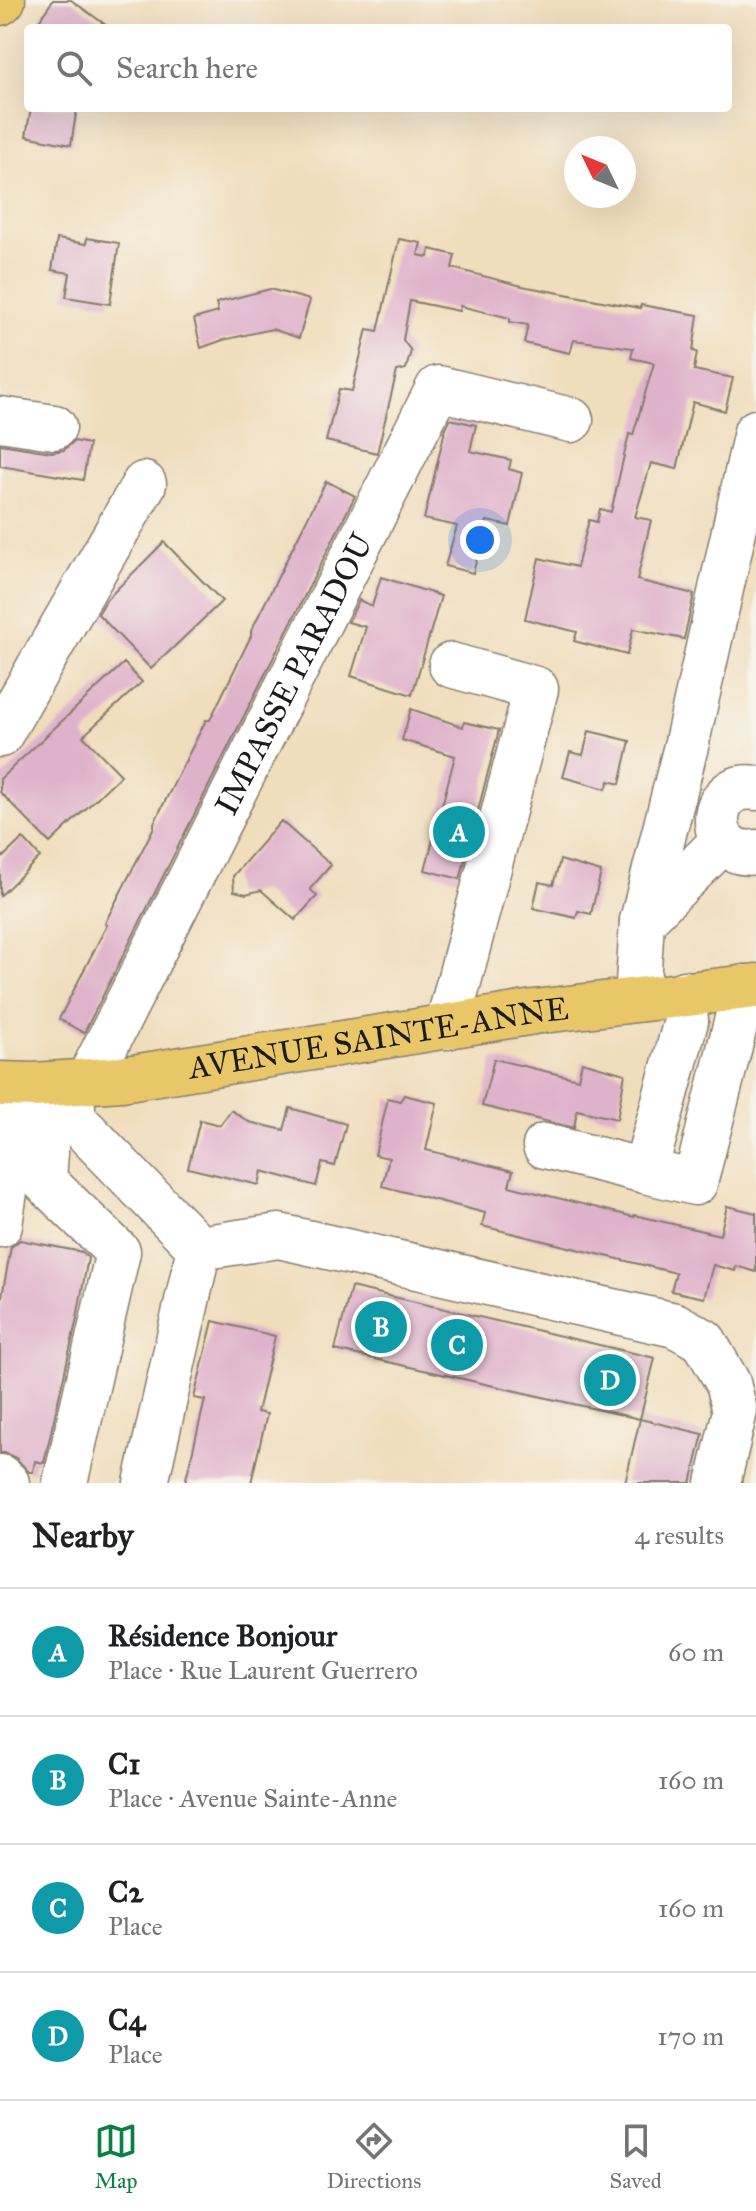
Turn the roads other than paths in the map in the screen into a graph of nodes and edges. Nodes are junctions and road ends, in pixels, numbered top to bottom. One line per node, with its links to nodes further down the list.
1 (0, 419): 3 (street)
2 (571, 420): 15 (street, IMPASSE PARADOU)
3 (54, 427)
4 (756, 432): 10 (street)
5 (144, 484): 7 (street)
6 (451, 665): 14 (street)
7 (0, 735)
8 (756, 788): 9 (street)
9 (740, 846): 10 (street)
10 (642, 921): 13 (street)
11 (751, 987): 12 (main road, AVENUE SAINTE-ANNE); 17 (street)
12 (684, 993): 13 (main road, AVENUE SAINTE-ANNE); 17 (street)
13 (637, 999): 14 (main road, AVENUE SAINTE-ANNE)
14 (447, 1027): 15 (main road, AVENUE SAINTE-ANNE)
15 (53, 1104): 18 (street); 19 (street); 22 (street)
16 (545, 1146): 17 (street)
17 (645, 1171)
18 (0, 1225)
19 (199, 1248): 23 (street); 24 (street)
20 (0, 1477): 21 (street)
21 (7, 1483)
22 (65, 1483)
23 (146, 1483)
24 (718, 1483)

